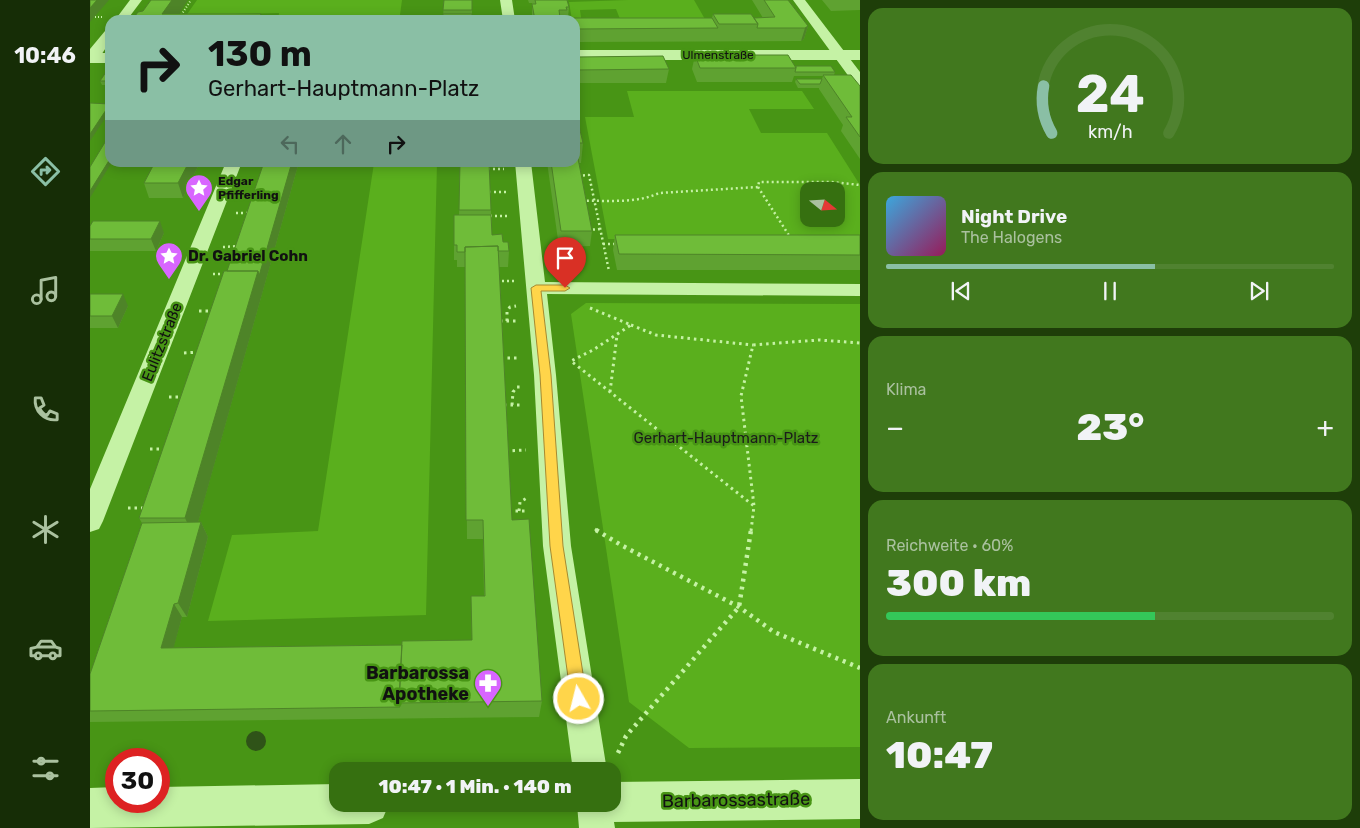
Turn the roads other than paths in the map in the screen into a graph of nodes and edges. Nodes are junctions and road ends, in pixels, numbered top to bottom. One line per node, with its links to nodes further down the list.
1 (136, 0): 4 (street)
2 (506, 0): 5 (street)
3 (799, 0): 8 (street)
4 (125, 15)
5 (508, 15)
6 (105, 40): 10 (street)
7 (580, 55): 8 (street, Ulmenstraße)
8 (840, 55): 9 (street, Ulmenstraße); 12 (street)
9 (860, 55)
10 (90, 58): 11 (street)
11 (105, 58)
12 (860, 82)
13 (232, 167): 17 (street, Eulitzstraße)
14 (524, 167): 15 (street)
15 (536, 288): 16 (street); 18 (street)
16 (860, 290)
17 (90, 521)
18 (589, 762)
19 (860, 799): 20 (street, Barbarossastraße)
20 (621, 802)
21 (329, 805): 22 (street)
22 (90, 808)
23 (595, 812): 24 (street)
24 (597, 828)

